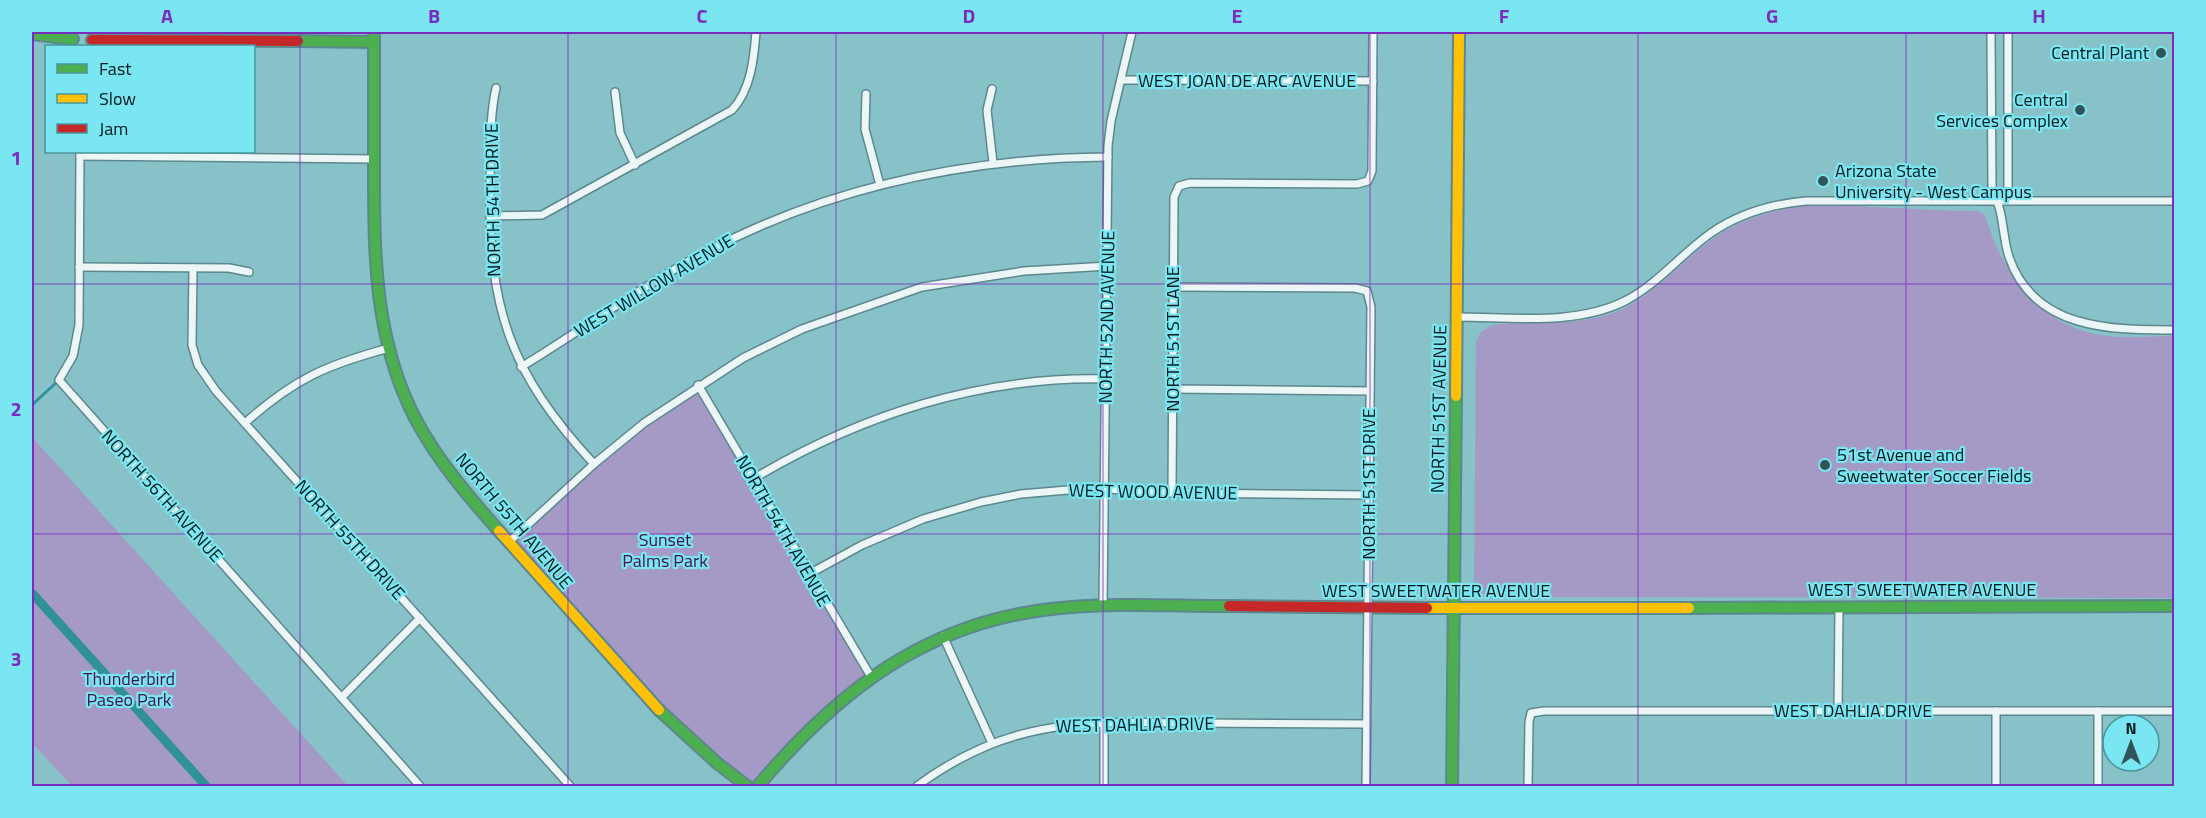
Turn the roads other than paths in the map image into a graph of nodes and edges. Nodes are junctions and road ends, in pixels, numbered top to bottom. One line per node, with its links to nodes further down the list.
1 (756, 32): 21 (street)
2 (1132, 32): 11 (street, NORTH 52ND AVENUE)
3 (1373, 32): 12 (street)
4 (1459, 32): 31 (street, NORTH 51ST AVENUE)
5 (1991, 32): 23 (street)
6 (2008, 32): 23 (street)
7 (32, 34): 9 (street)
8 (374, 37): 10 (street); 19 (street, NORTH 55TH AVENUE)
9 (75, 39)
10 (89, 39)
11 (1121, 80): 12 (street, WEST JOAN DE ARC AVENUE); 18 (street, NORTH 52ND AVENUE)
12 (1373, 81): 30 (street, NORTH 51ST LANE)
13 (496, 88): 25 (street, NORTH 54TH DRIVE)
14 (992, 89): 20 (street)
15 (615, 92): 21 (street)
16 (866, 94): 22 (street)
17 (80, 154): 19 (street); 26 (street, NORTH 56TH AVENUE)
18 (1108, 157): 20 (street, WEST WILLOW AVENUE); 27 (street, NORTH 52ND AVENUE)
19 (373, 159): 33 (street, NORTH 55TH AVENUE)
20 (993, 163): 22 (street, WEST WILLOW AVENUE)
21 (635, 165): 25 (street)
22 (880, 185): 34 (street, WEST WILLOW AVENUE)
23 (1999, 201): 24 (street); 31 (street); 32 (street)
24 (2175, 201)
25 (490, 216): 34 (street, NORTH 54TH DRIVE)
26 (79, 267): 28 (street); 55 (street, NORTH 56TH AVENUE)
27 (1108, 267): 35 (street, NORTH 52ND AVENUE); 36 (street)
28 (192, 268): 29 (street); 39 (street, NORTH 55TH DRIVE)
29 (249, 272)
30 (1173, 287): 37 (street, NORTH 51ST LANE); 38 (street, NORTH 51ST DRIVE)
31 (1457, 317): 51 (street, NORTH 51ST AVENUE)
32 (2175, 330)
33 (389, 348): 39 (street); 45 (street, NORTH 55TH AVENUE)
34 (521, 367): 40 (street, NORTH 54TH DRIVE)
35 (1106, 379): 41 (street); 42 (street, NORTH 52ND AVENUE)
36 (698, 385): 40 (street); 41 (street, NORTH 54TH AVENUE)
37 (1173, 389): 38 (street); 43 (street, NORTH 51ST LANE)
38 (1370, 391): 44 (street, NORTH 51ST DRIVE)
39 (245, 423): 52 (street, NORTH 55TH DRIVE)
40 (594, 464): 45 (street)
41 (753, 479): 46 (street, NORTH 54TH AVENUE)
42 (1105, 488): 43 (street, WEST WOOD AVENUE); 46 (street, WEST WOOD AVENUE); 47 (street, NORTH 52ND AVENUE)
43 (1172, 493): 44 (street, WEST WOOD AVENUE)
44 (1369, 495): 50 (street, NORTH 51ST DRIVE)
45 (509, 542): 65 (street, NORTH 55TH AVENUE)
46 (809, 574): 54 (street, NORTH 54TH AVENUE)
47 (1103, 605): 50 (street, WEST SWEETWATER AVENUE); 53 (street, WEST SWEETWATER AVENUE)
48 (2175, 606): 49 (street, WEST SWEETWATER AVENUE)
49 (1839, 607): 51 (street, WEST SWEETWATER AVENUE); 56 (street)
50 (1368, 608): 51 (street, WEST SWEETWATER AVENUE); 61 (street, NORTH 51ST DRIVE)
51 (1453, 608): 70 (street, NORTH 51ST AVENUE)
52 (420, 618): 55 (street); 64 (street, NORTH 55TH DRIVE)
53 (942, 636): 54 (street, WEST SWEETWATER AVENUE); 62 (street)
54 (870, 675): 66 (street, WEST SWEETWATER AVENUE)
55 (342, 697): 63 (street, NORTH 56TH AVENUE)
56 (1838, 711): 57 (street, WEST DAHLIA DRIVE); 71 (street, WEST DAHLIA DRIVE)
57 (1996, 711): 58 (street, WEST DAHLIA DRIVE); 72 (street)
58 (2098, 711): 59 (street, WEST DAHLIA DRIVE); 73 (street)
59 (2175, 711)
60 (1104, 722): 61 (street, WEST DAHLIA DRIVE); 62 (street, WEST DAHLIA DRIVE); 68 (street)
61 (1367, 724): 69 (street, NORTH 51ST DRIVE)
62 (992, 743): 67 (street, WEST DAHLIA DRIVE)
63 (420, 786)
64 (570, 786)
65 (747, 786)
66 (758, 786)
67 (917, 786)
68 (1104, 786)
69 (1366, 786)
70 (1452, 786)
71 (1528, 786)
72 (1996, 786)
73 (2098, 786)

